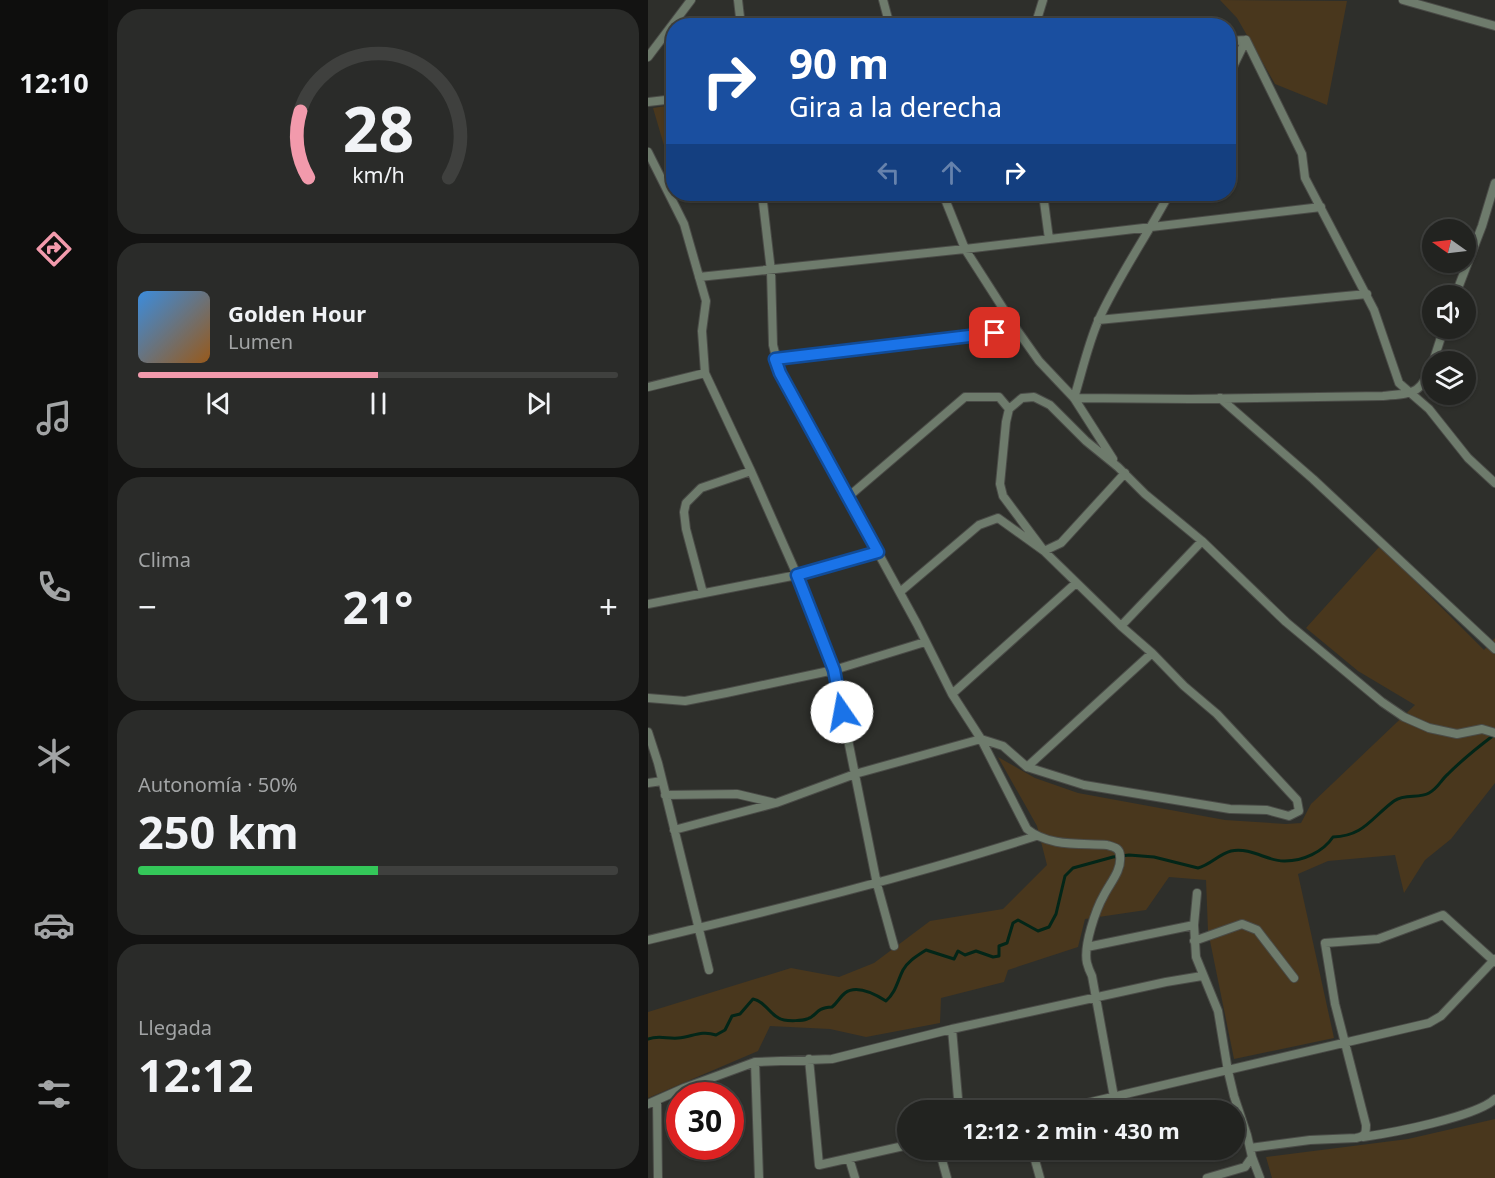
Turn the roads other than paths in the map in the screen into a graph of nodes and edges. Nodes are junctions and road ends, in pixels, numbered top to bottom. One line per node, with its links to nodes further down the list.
1 (691, 0): 6 (street)
2 (738, 0): 7 (street)
3 (883, 0): 8 (street)
4 (1043, 0): 9 (street)
5 (1403, 0): 10 (street)
6 (677, 18)
7 (740, 18)
8 (888, 18)
9 (1037, 18)
10 (1495, 26)
11 (666, 33): 14 (street)
12 (1246, 40): 13 (street); 15 (street); 26 (street)
13 (1236, 41)
14 (648, 57)
15 (1236, 61)
16 (666, 100): 17 (street)
17 (648, 102)
18 (648, 152): 20 (street)
19 (1495, 183): 32 (street)
20 (666, 188)
21 (672, 201): 31 (street)
22 (763, 201): 30 (street)
23 (946, 201): 29 (street)
24 (1044, 201): 28 (street)
25 (1165, 201): 27 (street)
26 (1321, 207): 27 (street); 33 (street)
27 (1152, 226): 28 (street); 34 (street)
28 (1049, 239): 29 (street)
29 (965, 249): 30 (street); 35 (street)
30 (771, 271): 31 (street); 36 (street)
31 (699, 277): 37 (street)
32 (1459, 285)
33 (1367, 294): 34 (street); 40 (street)
34 (1098, 320): 41 (street)
35 (1017, 330): 36 (street); 41 (street)
36 (775, 359): 47 (street)
37 (705, 372): 39 (street); 45 (street)
38 (1422, 384): 40 (street)
39 (648, 387)
40 (1412, 393): 42 (street); 46 (street)
41 (1074, 398): 42 (street); 44 (street)
42 (1220, 398): 58 (street)
43 (1009, 409): 44 (street); 47 (street); 49 (street)
44 (1121, 470): 48 (street); 49 (street)
45 (751, 471): 51 (street); 54 (street)
46 (1495, 483)
47 (848, 497): 50 (street)
48 (1202, 541): 56 (street); 64 (street)
49 (1044, 551): 52 (street); 53 (street)
50 (878, 552): 51 (street); 53 (street)
51 (797, 575): 54 (street); 60 (street)
52 (1076, 582): 56 (street); 61 (street)
53 (900, 592): 57 (street)
54 (703, 593): 55 (street)
55 (648, 604)
56 (1121, 626): 59 (street)
57 (925, 642): 60 (street); 61 (street)
58 (1495, 649)
59 (1152, 653): 67 (street); 67 (street)
60 (834, 670): 62 (street); 68 (street)
61 (952, 694): 65 (street)
62 (648, 698)
63 (648, 732): 66 (street)
64 (1495, 733)
65 (981, 739): 67 (street); 68 (street); 74 (street)
66 (650, 743): 69 (street)
67 (1027, 767)
68 (855, 774): 72 (street); 75 (street)
69 (662, 781): 70 (street); 71 (street)
70 (648, 783)
71 (665, 795): 72 (street); 73 (street)
72 (776, 803): 73 (street)
73 (674, 830): 78 (street)
74 (1036, 836): 75 (street); 82 (street)
75 (876, 884): 78 (street); 81 (street)
76 (1197, 893): 77 (street)
77 (1194, 925): 80 (street); 82 (street)
78 (698, 928): 79 (street); 84 (street)
79 (648, 940)
80 (1194, 941): 85 (street); 86 (street)
81 (894, 946)
82 (1087, 947): 87 (street)
83 (1494, 961): 89 (street); 89 (street)
84 (709, 970)
85 (1202, 976): 87 (street); 92 (street)
86 (1294, 978)
87 (1095, 998): 88 (street); 93 (street)
88 (952, 1029): 90 (street); 95 (street)
89 (1346, 1043): 92 (street); 98 (street)
90 (809, 1059): 91 (street); 101 (street)
91 (755, 1062): 97 (street); 105 (street)
92 (1228, 1071): 93 (street); 100 (street)
93 (1114, 1097): 96 (street)
94 (1495, 1099): 98 (street)
95 (958, 1100)
96 (1101, 1100)
97 (652, 1102): 104 (street)
98 (1363, 1137): 100 (street)
99 (897, 1147): 101 (street)
100 (1251, 1152): 109 (street); 110 (street)
101 (849, 1158): 106 (street)
102 (942, 1160): 107 (street)
103 (1035, 1160): 108 (street)
104 (658, 1178)
105 (759, 1178)
106 (855, 1178)
107 (947, 1178)
108 (1040, 1178)
109 (1208, 1178)
110 (1260, 1178)

